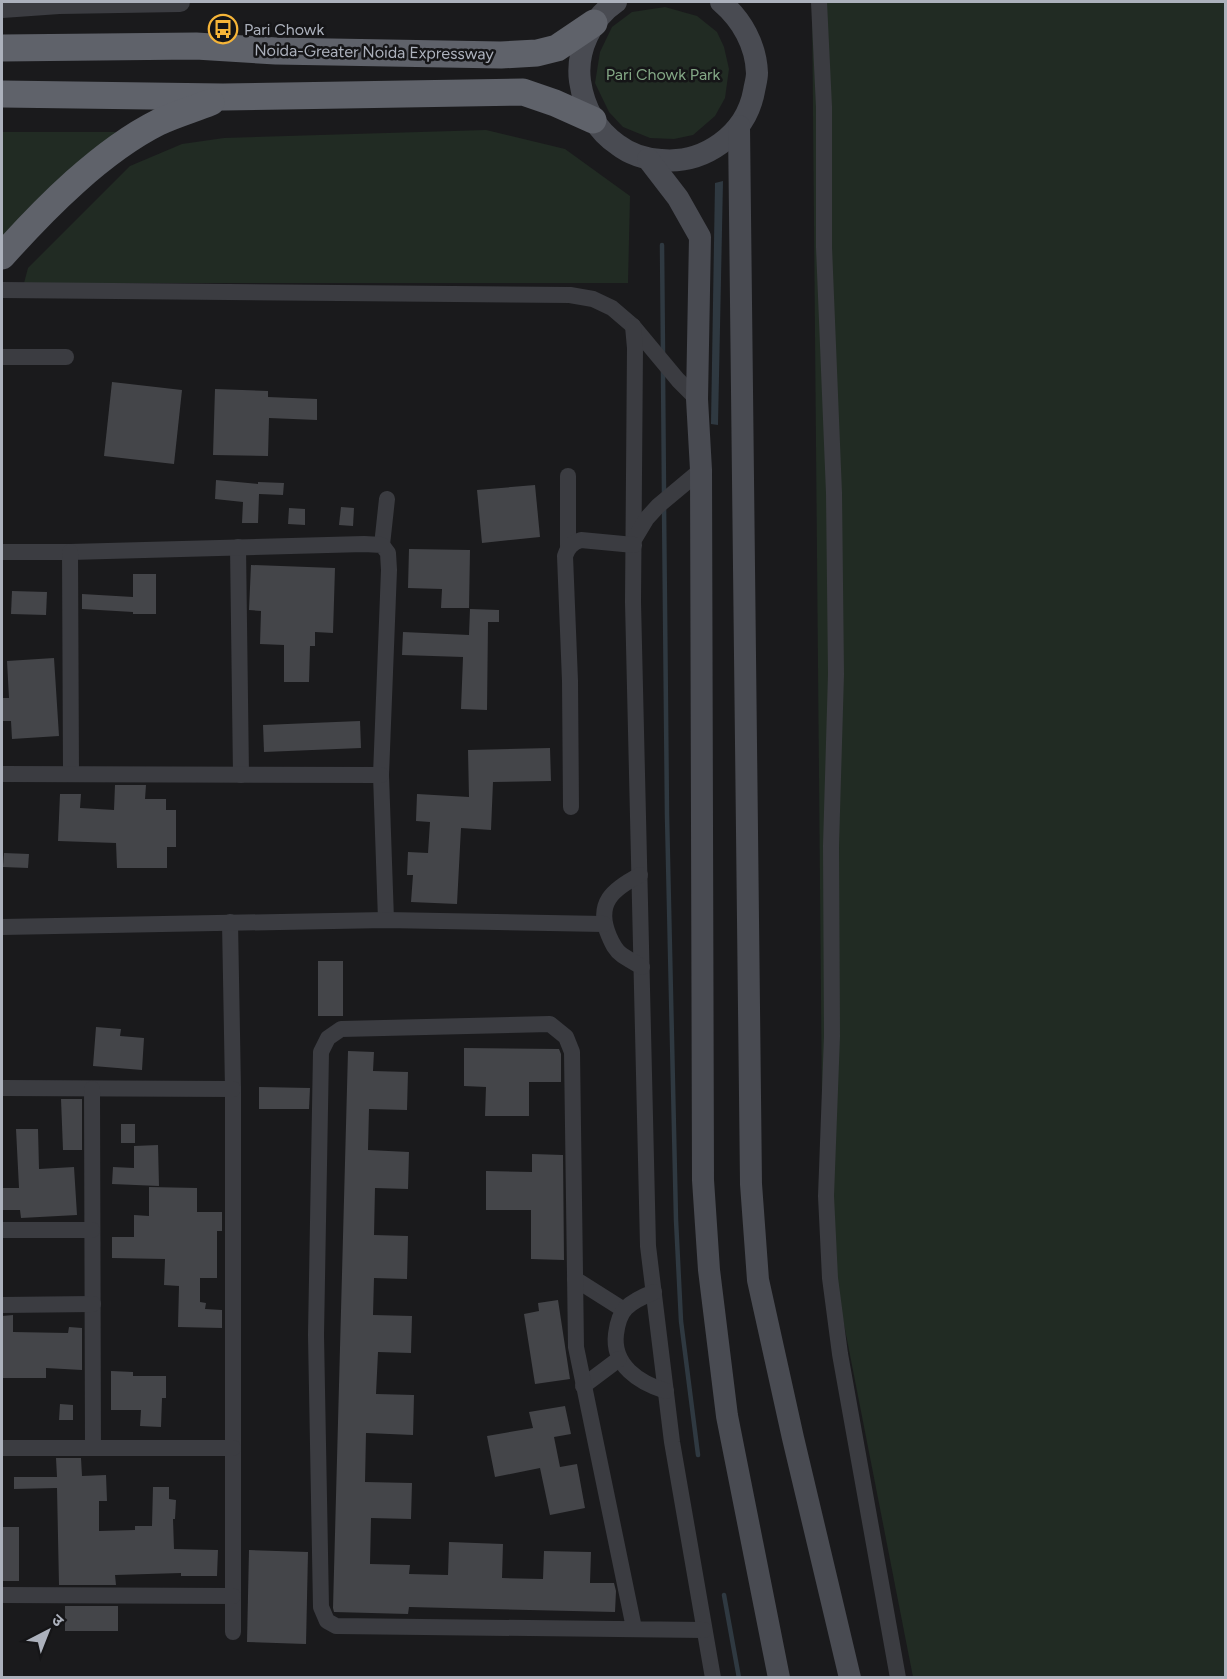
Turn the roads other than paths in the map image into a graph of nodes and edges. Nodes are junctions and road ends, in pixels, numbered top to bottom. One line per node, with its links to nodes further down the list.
1 (180, 2): 5 (street)
2 (616, 2): 7 (main road)
3 (721, 2): 6 (main road)
4 (819, 2): 64 (street)
5 (2, 8)
6 (740, 11): 12 (main road)
7 (594, 23): 8 (highway, Noida-Greater Noida Expressway); 11 (main road)
8 (2, 48)
9 (2, 94): 10 (highway)
10 (223, 97): 11 (highway); 14 (highway)
11 (593, 120): 13 (main road)
12 (739, 126): 13 (main road); 63 (main road)
13 (648, 159): 19 (main road)
14 (2, 256)
15 (2, 290): 16 (street)
16 (633, 326): 19 (street); 23 (street)
17 (2, 357): 18 (street)
18 (66, 357)
19 (697, 399): 20 (main road)
20 (701, 470): 23 (street); 62 (main road)
21 (568, 476): 26 (street)
22 (387, 499): 24 (street)
23 (635, 542): 26 (street); 34 (street)
24 (382, 545): 25 (street); 32 (street)
25 (238, 547): 28 (street); 31 (street)
26 (568, 548): 33 (street)
27 (2, 552): 28 (street)
28 (70, 552): 30 (street)
29 (2, 774): 30 (street)
30 (71, 774): 31 (street)
31 (241, 775): 32 (street)
32 (381, 776): 35 (street)
33 (571, 807)
34 (640, 875): 37 (street); 39 (street)
35 (386, 920): 36 (street); 37 (street)
36 (230, 922): 38 (street); 42 (street)
37 (604, 924): 39 (street)
38 (2, 927)
39 (642, 967): 46 (street)
40 (2, 1088): 41 (street)
41 (92, 1089): 42 (street); 44 (street)
42 (233, 1089): 55 (street)
43 (2, 1230): 44 (street)
44 (92, 1230): 47 (street)
45 (575, 1279): 49 (street); 51 (street); 58 (street)
46 (654, 1292): 49 (street); 52 (street)
47 (93, 1304): 48 (street); 54 (street)
48 (2, 1305)
49 (624, 1310): 50 (street)
50 (619, 1359): 51 (street); 52 (street)
51 (583, 1386): 58 (street)
52 (666, 1391): 59 (street)
53 (2, 1448): 54 (street)
54 (93, 1448): 55 (street)
55 (233, 1448): 57 (street)
56 (2, 1595): 57 (street)
57 (233, 1596): 60 (street)
58 (634, 1628): 59 (street)
59 (705, 1630): 61 (street)
60 (233, 1632)
61 (713, 1677)
62 (779, 1677)
63 (850, 1677)
64 (897, 1677)

